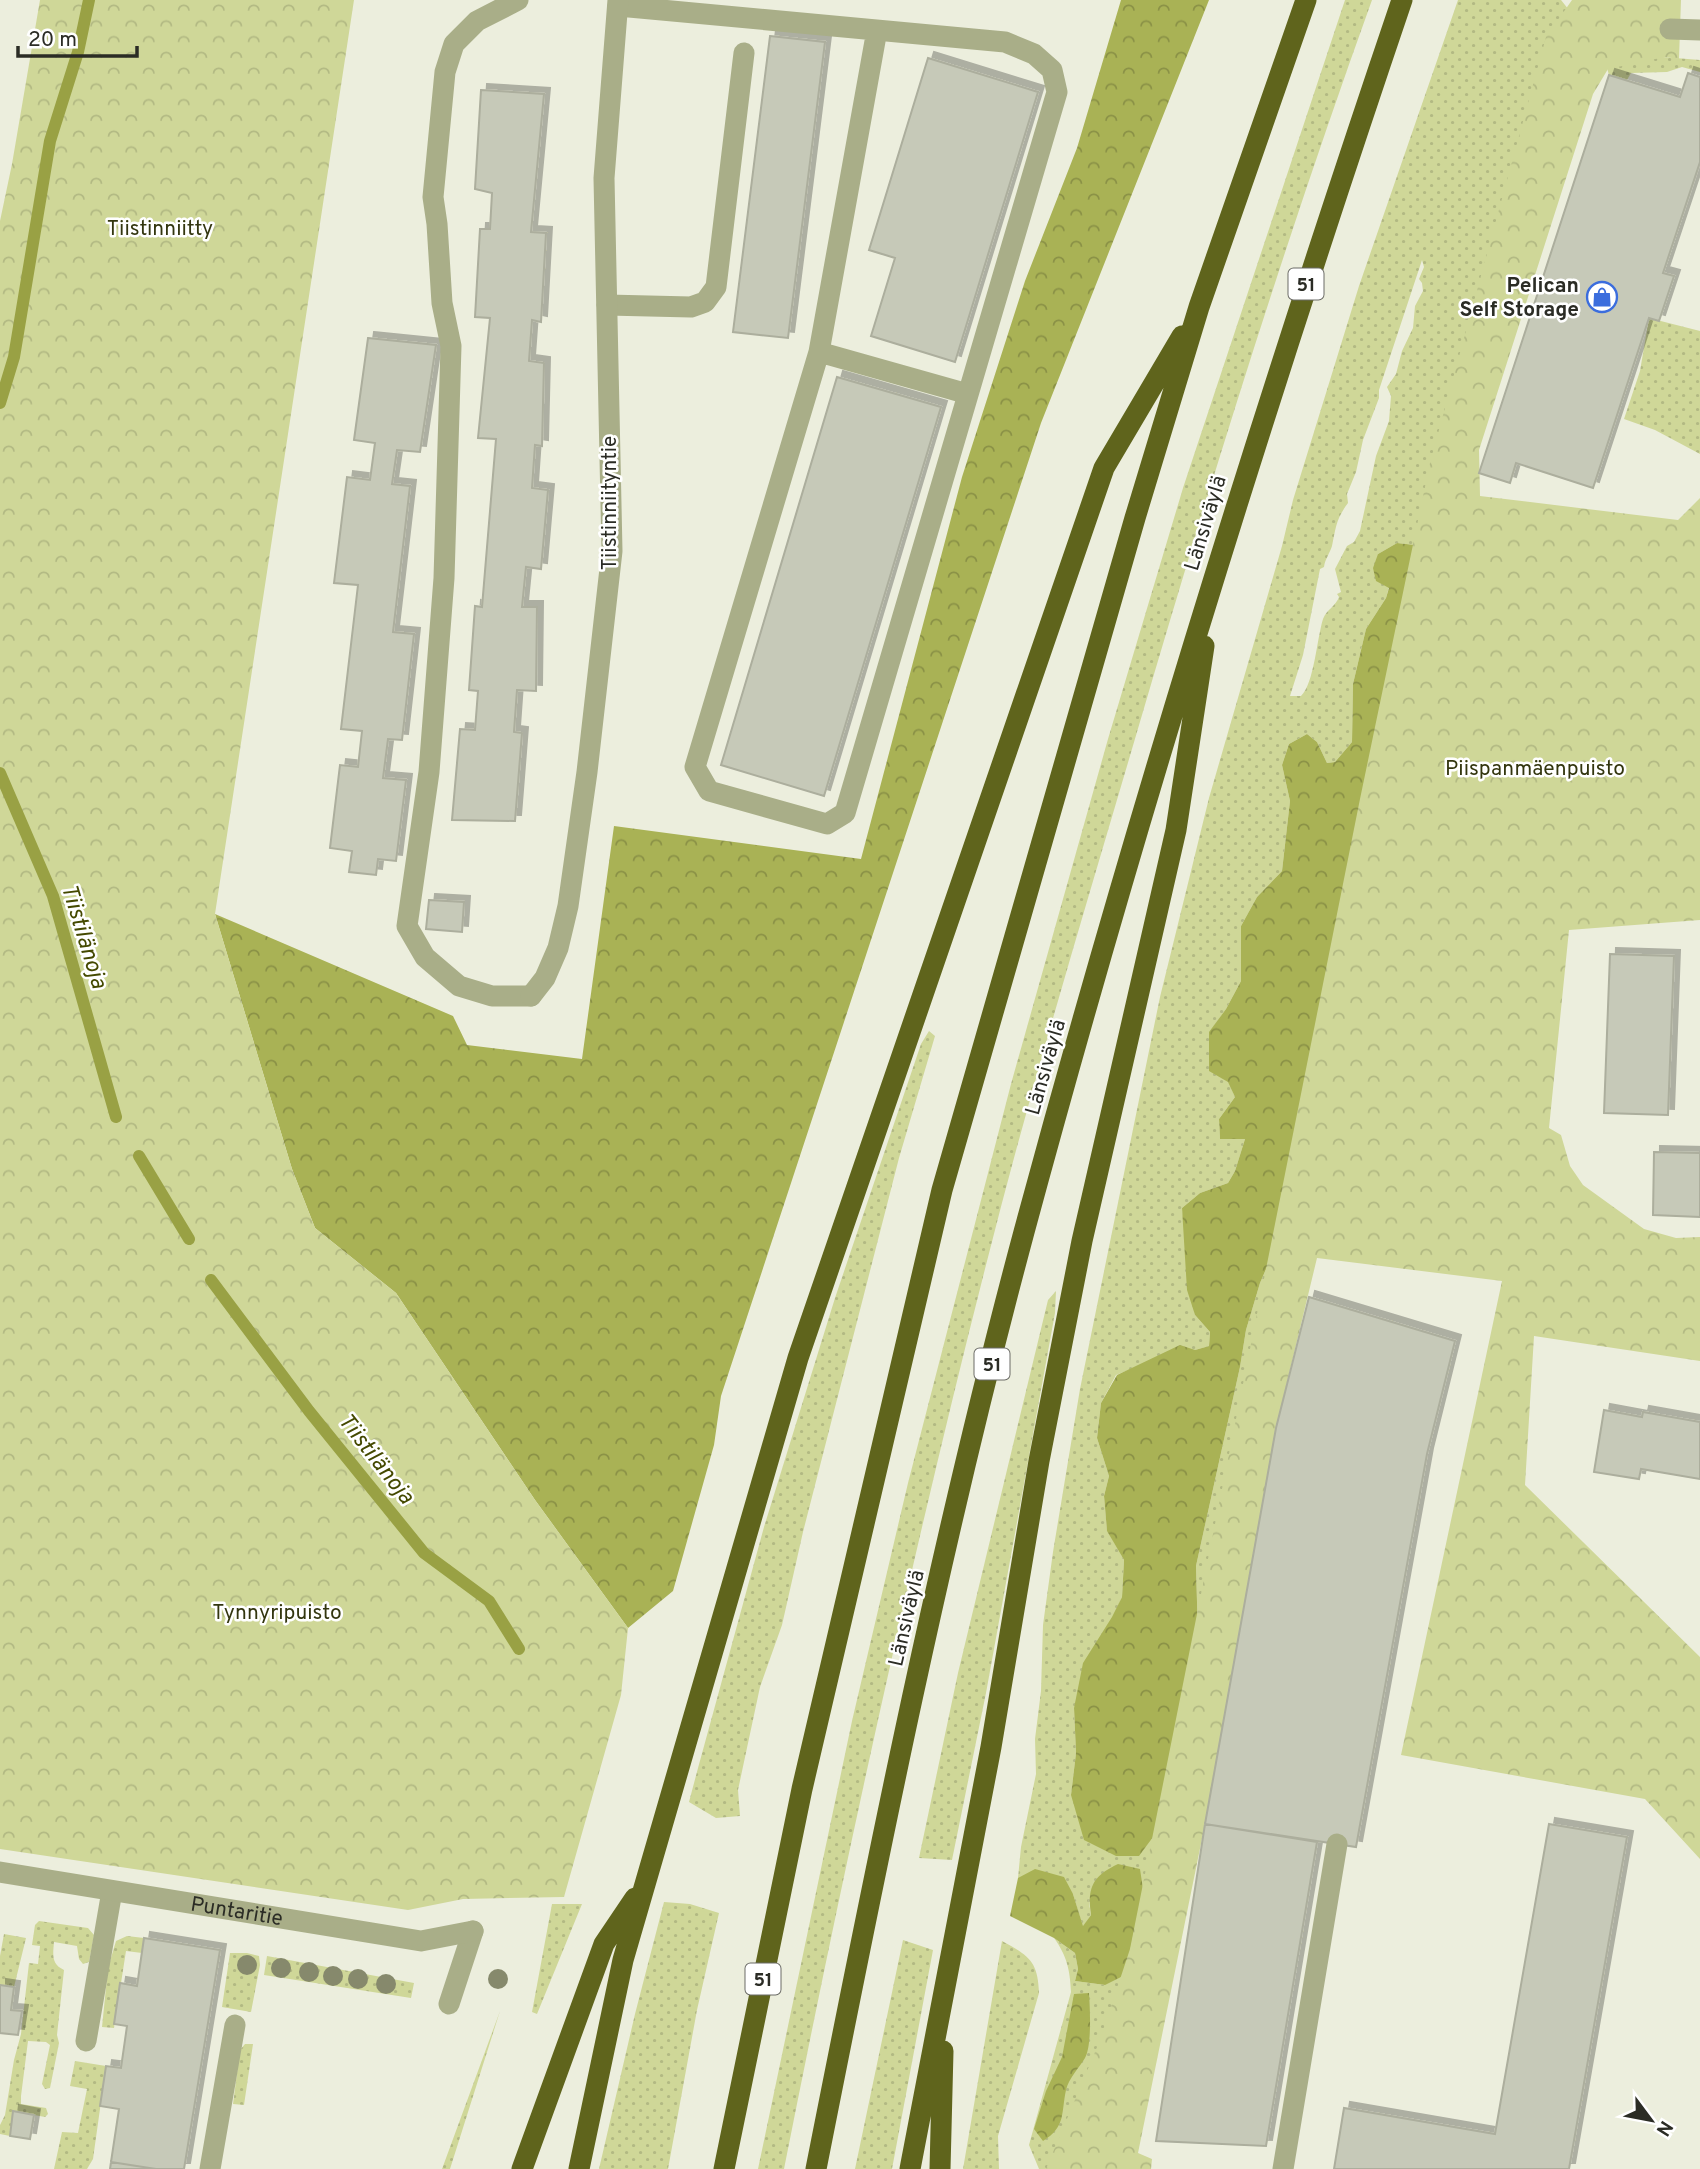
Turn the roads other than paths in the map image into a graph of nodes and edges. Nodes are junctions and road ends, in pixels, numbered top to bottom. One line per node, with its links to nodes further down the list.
1 (518, 0): 9 (street, Tiistinniityntie)
2 (1306, 0): 10 (highway, 51)
3 (1402, 0): 13 (highway, Länsiväylä / 51)
4 (618, 3): 6 (street); 9 (street, Tiistinniityntie)
5 (1670, 29): 7 (street)
6 (877, 30): 11 (street); 12 (street)
7 (1700, 30)
8 (744, 53): 9 (street)
9 (607, 305)
10 (1199, 307): 16 (highway); 27 (highway, 51)
11 (819, 352): 12 (street); 12 (street)
12 (968, 394)
13 (1216, 570): 18 (highway); 28 (highway, Länsiväylä / 51)
14 (1337, 1844): 31 (street)
15 (0, 1872): 17 (street, Puntaritie)
16 (647, 1880): 22 (highway); 26 (highway)
17 (113, 1891): 19 (street, Puntaritie); 21 (street)
18 (945, 1993): 29 (highway); 30 (highway)
19 (449, 2004)
20 (234, 2025): 23 (street)
21 (86, 2041)
22 (542, 2112): 24 (highway); 25 (highway)
23 (210, 2169)
24 (509, 2169)
25 (522, 2169)
26 (579, 2169)
27 (724, 2169)
28 (816, 2169)
29 (909, 2169)
30 (940, 2169)
31 (1283, 2169)

